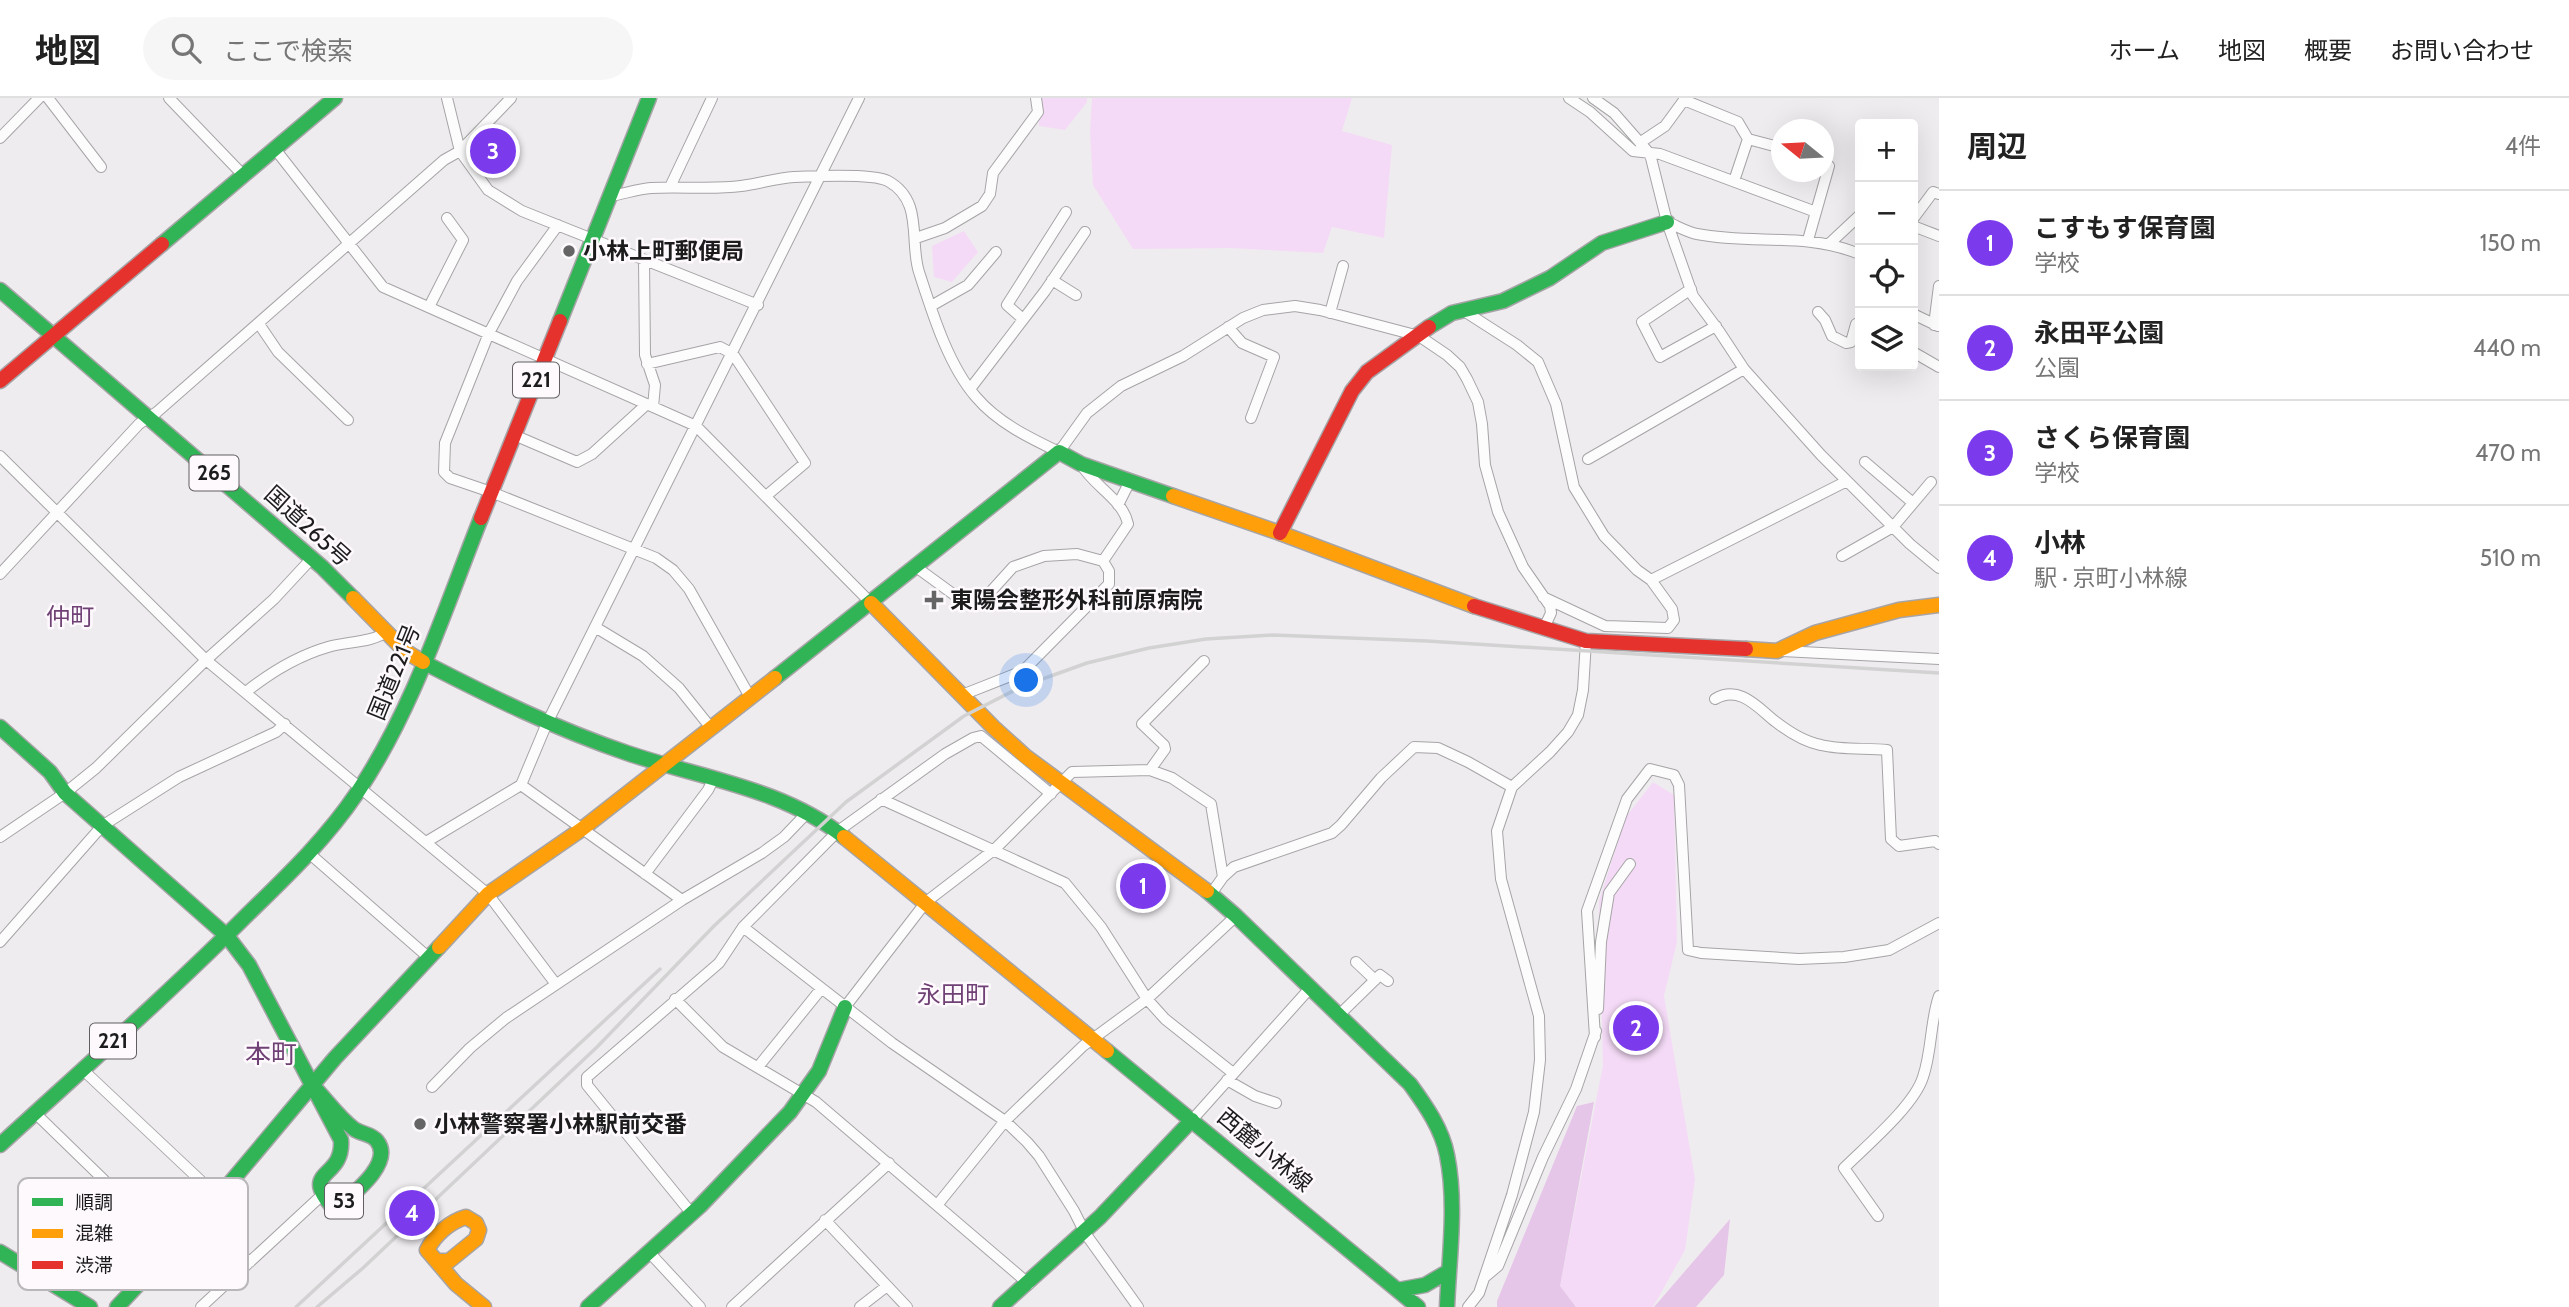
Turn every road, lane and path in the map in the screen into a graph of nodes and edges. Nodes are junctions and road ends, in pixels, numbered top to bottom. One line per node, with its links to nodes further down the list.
1 (48, 98): 20 (street)
2 (169, 98): 21 (street)
3 (335, 98): 17 (main road)
4 (447, 98): 18 (street)
5 (511, 98): 18 (street)
6 (649, 98): 27 (main road, 国道221号 / 221)
7 (712, 98): 25 (street)
8 (859, 98): 22 (street)
9 (1036, 98): 39 (street)
10 (1569, 98): 19 (street)
11 (1593, 98): 15 (street)
12 (37, 99): 13 (street)
13 (0, 138)
14 (1748, 139): 15 (street); 16 (street); 23 (street)
15 (1641, 142): 19 (street)
16 (1771, 145)
17 (275, 149): 21 (main road); 41 (street)
18 (460, 151): 34 (street); 41 (street)
19 (1650, 154): 23 (street); 33 (street)
20 (101, 167)
21 (243, 175): 66 (main road)
22 (821, 177): 25 (street); 39 (street); 52 (street)
23 (1734, 181): 29 (street)
24 (1824, 182): 29 (street)
25 (670, 187): 27 (street)
26 (1939, 194): 30 (street)
27 (610, 196): 38 (main road, 国道221号 / 221)
28 (1066, 212): 59 (street)
29 (1816, 212): 40 (street)
30 (1918, 212)
31 (446, 218): 54 (street)
32 (1855, 220): 42 (street)
33 (1667, 222): 40 (street); 50 (street); 55 (main road)
34 (558, 225): 38 (street); 65 (street)
35 (1918, 228): 37 (street)
36 (1085, 232): 47 (street)
37 (1939, 236)
38 (593, 238): 45 (street); 70 (main road, 国道221号 / 221)
39 (916, 238): 53 (street)
40 (1808, 240): 42 (street)
41 (349, 243): 54 (street); 60 (street)
42 (1829, 244): 44 (street)
43 (996, 252): 53 (street)
44 (1855, 252)
45 (644, 260): 52 (street); 71 (street)
46 (1343, 265): 57 (street)
47 (1052, 280): 51 (street); 59 (street)
48 (1939, 286): 62 (street)
49 (0, 289): 66 (main road, 国道265号 / 265)
50 (1691, 289): 61 (street); 61 (street)
51 (1076, 295)
52 (758, 305): 68 (street)
53 (932, 306): 75 (street)
54 (429, 307): 65 (street)
55 (1464, 312): 67 (main road); 104 (street)
56 (1818, 312): 64 (street)
57 (1330, 313): 63 (street); 67 (street)
58 (1918, 316): 62 (street)
59 (1023, 319): 75 (street)
60 (259, 324): 77 (street); 79 (street)
61 (1716, 326): 73 (street)
62 (1937, 326)
63 (1228, 327): 78 (street); 82 (street)
64 (1855, 328)
65 (489, 333): 70 (street); 90 (street)
66 (53, 336): 74 (main road); 77 (main road, 国道265号 / 265)
67 (1419, 336): 96 (main road); 105 (street)
68 (733, 354): 71 (street); 80 (street); 91 (street)
69 (1918, 355): 72 (street)
70 (544, 360): 76 (street); 81 (main road, 国道221号 / 221)
71 (648, 364): 76 (street)
72 (1939, 367)
73 (1744, 369): 84 (street); 88 (street)
74 (0, 381)
75 (970, 389): 82 (street)
76 (650, 405): 80 (street); 81 (street)
77 (148, 417): 94 (street); 99 (main road, 国道265号 / 265)
78 (1251, 418)
79 (348, 420)
80 (696, 426): 91 (street); 97 (street)
81 (514, 435): 90 (main road, 国道221号 / 221)
82 (1059, 452): 86 (main road); 101 (main road)
83 (0, 456): 94 (street)
84 (1588, 459)
85 (1865, 461): 92 (street)
86 (1081, 464): 87 (main road); 93 (street)
87 (1130, 481): 93 (street); 96 (main road)
88 (1847, 481): 95 (street); 104 (street)
89 (1931, 482): 92 (street)
90 (491, 492): 97 (street); 116 (main road, 国道221号 / 221)
91 (766, 496): 106 (street)
92 (1913, 503): 95 (street)
93 (1118, 505): 100 (street)
94 (57, 511): 103 (street); 114 (street)
95 (1893, 527): 98 (street); 102 (street)
96 (1280, 533): 109 (main road)
97 (634, 550): 108 (street); 119 (street)
98 (1842, 556)
99 (312, 558): 110 (main road, 国道265号 / 265); 114 (street)
100 (1103, 561): 101 (street); 118 (street)
101 (916, 567): 106 (main road)
102 (1939, 568)
103 (0, 574)
104 (1651, 580): 105 (street)
105 (1543, 597): 109 (street)
106 (871, 603): 118 (main road); 119 (main road)
107 (1939, 605): 112 (main road)
108 (595, 627): 121 (street); 124 (street)
109 (1544, 628): 111 (main road)
110 (386, 632): 116 (main road, 国道265号 / 265); 117 (street)
111 (1586, 641): 112 (main road); 129 (street)
112 (1777, 651): 113 (street)
113 (1939, 659)
114 (206, 660): 117 (street); 132 (street)
115 (1204, 661): 126 (street)
116 (423, 662): 121 (main road, 国道265号); 130 (main road, 国道221号 / 221)
117 (246, 692): 122 (street)
118 (962, 695): 131 (main road)
119 (750, 697): 124 (main road)
120 (1715, 699): 140 (street)
121 (547, 723): 125 (main road, 国道265号); 128 (street)
122 (285, 724): 130 (street); 135 (street)
123 (0, 726): 132 (main road)
124 (711, 728): 125 (main road)
125 (666, 764): 127 (main road, 国道265号); 136 (main road)
126 (1150, 770): 131 (street); 145 (street)
127 (713, 780): 134 (main road, 国道265号); 144 (street)
128 (521, 785): 136 (street); 139 (street)
129 (1512, 787): 145 (street); 197 (street)
130 (361, 788): 139 (street); 142 (main road, 国道221号 / 221)
131 (1056, 789): 133 (street); 141 (street); 147 (main road)
132 (65, 793): 135 (main road); 138 (street)
133 (881, 799): 137 (street); 141 (street)
134 (807, 813): 137 (main road, 国道265号); 148 (street)
135 (102, 826): 153 (main road); 154 (street)
136 (582, 829): 144 (street); 146 (main road)
137 (838, 831): 149 (main road, 国道265号); 152 (street)
138 (0, 837)
139 (426, 842): 146 (street)
140 (1939, 844)
141 (995, 849): 149 (street); 164 (street)
142 (310, 854): 153 (main road, 国道221号 / 221); 155 (street)
143 (1630, 864): 167 (street)
144 (645, 874): 148 (street)
145 (1223, 877): 147 (street)
146 (488, 894): 155 (main road); 159 (street)
147 (1211, 894): 150 (main road)
148 (682, 900): 159 (street)
149 (926, 901): 165 (street); 168 (main road, 国道265号)
150 (1236, 916): 160 (main road); 164 (street)
151 (1939, 923): 167 (street)
152 (743, 927): 161 (street); 163 (street)
153 (227, 936): 170 (main road, 国道221号 / 221); 172 (main road, 53)
154 (0, 942)
155 (428, 957): 172 (main road)
156 (1356, 962): 157 (street)
157 (1375, 980): 158 (street); 166 (street)
158 (1388, 981)
159 (555, 984): 173 (street)
160 (1311, 987): 166 (main road); 171 (street)
161 (821, 989): 165 (street); 169 (street)
162 (1939, 996): 187 (street)
163 (675, 999): 169 (street); 186 (street)
164 (1147, 999): 168 (street); 171 (street)
165 (845, 1007): 174 (main road); 178 (street)
166 (1338, 1016): 196 (main road)
167 (1595, 1037): 197 (street)
168 (1092, 1039): 177 (main road, 国道265号); 178 (street)
169 (758, 1067): 174 (street)
170 (82, 1069): 176 (main road, 国道221号 / 221); 182 (street)
171 (1230, 1076): 175 (street); 177 (street)
172 (312, 1085): 183 (main road); 184 (main road, 53); 184 (main road, 53)
173 (432, 1087)
174 (804, 1095): 180 (street); 186 (main road)
175 (1276, 1103)
176 (34, 1112): 179 (main road, 国道221号 / 221); 181 (street)
177 (1192, 1120): 189 (main road, 西麓小林線); 203 (main road, 西麓小林線)
178 (1005, 1121): 185 (street); 189 (street)
179 (0, 1145)
180 (889, 1163): 185 (street); 188 (street)
181 (102, 1178)
182 (198, 1178)
183 (234, 1178)
184 (320, 1196): 195 (street)
185 (938, 1204): 198 (street)
186 (692, 1214): 192 (main road)
187 (1878, 1216)
188 (825, 1220): 199 (street); 210 (street)
189 (1085, 1233): 198 (main road, 西麓小林線); 214 (street)
190 (463, 1249): 193 (main road); 193 (main road); 204 (main road)
191 (0, 1251): 194 (main road)
192 (649, 1252): 208 (main road); 209 (street)
193 (437, 1261): 204 (main road)
194 (18, 1262)
195 (250, 1262)
196 (1449, 1271): 203 (main road); 216 (main road)
197 (1485, 1278): 217 (street)
198 (1028, 1284): 213 (main road, 西麓小林線)
199 (887, 1286): 211 (street); 212 (street)
200 (63, 1290): 205 (main road)
201 (133, 1290): 206 (main road)
202 (220, 1290): 207 (street)
203 (1398, 1290): 215 (main road, 西麓小林線)
204 (481, 1303)
205 (90, 1307)
206 (117, 1307)
207 (201, 1307)
208 (588, 1307)
209 (700, 1307)
210 (732, 1307)
211 (860, 1307)
212 (907, 1307)
213 (1000, 1307)
214 (1138, 1307)
215 (1418, 1307)
216 (1447, 1307)
217 (1468, 1307)

